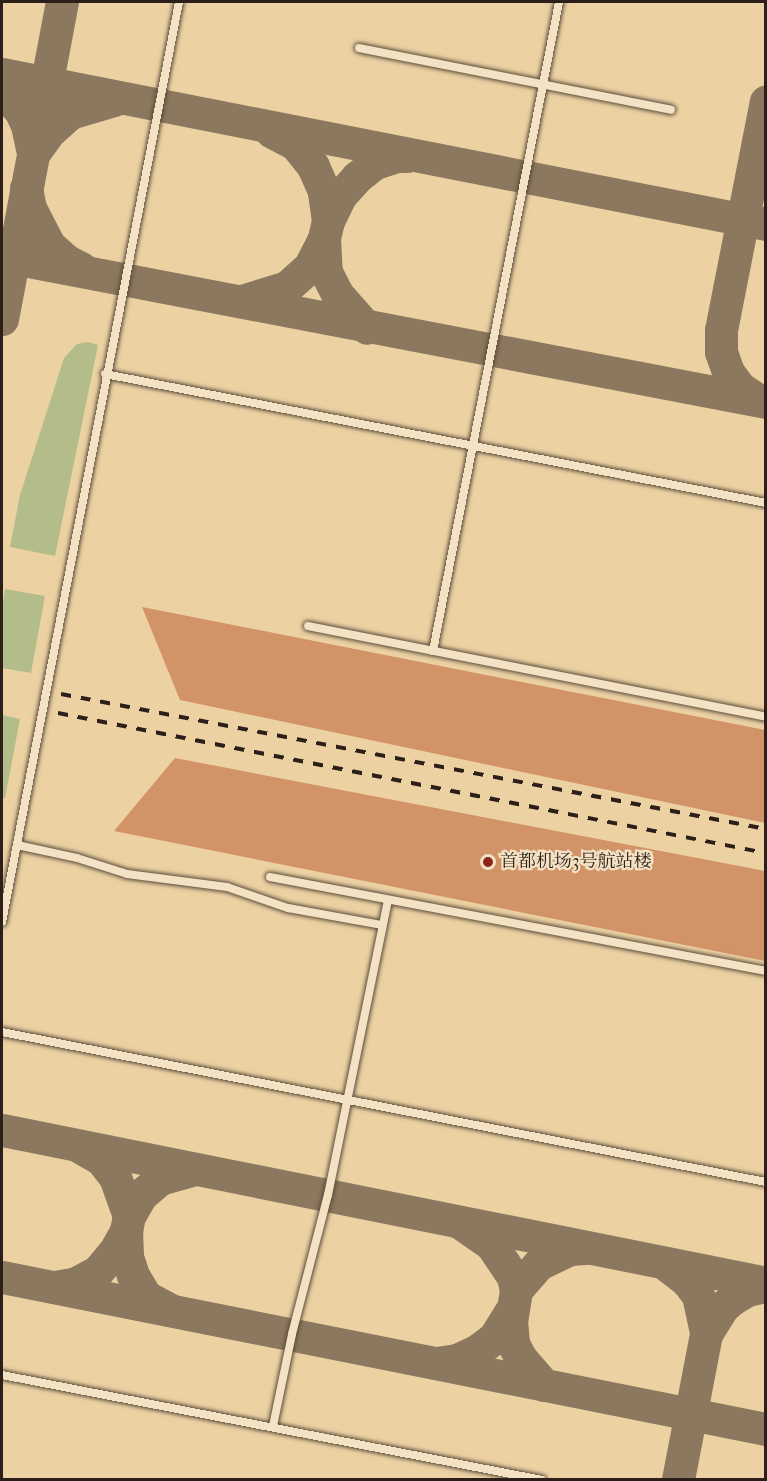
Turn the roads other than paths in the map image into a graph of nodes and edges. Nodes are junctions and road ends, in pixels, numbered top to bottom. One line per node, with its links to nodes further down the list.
1 (179, 2): 6 (lane)
2 (559, 2): 4 (lane)
3 (359, 48): 4 (lane)
4 (543, 85): 5 (lane); 7 (lane)
5 (670, 110)
6 (105, 374): 7 (lane); 12 (lane)
7 (473, 445): 8 (lane); 10 (lane)
8 (765, 503)
9 (308, 626): 10 (lane)
10 (433, 651): 11 (lane)
11 (765, 717)
12 (17, 845): 15 (lane); 16 (lane)
13 (270, 877): 14 (lane)
14 (388, 900): 16 (lane); 17 (lane)
15 (2, 922)
16 (382, 925): 19 (lane)
17 (765, 971)
18 (2, 1032): 19 (lane)
19 (347, 1098): 20 (lane); 22 (lane)
20 (765, 1182)
21 (2, 1375): 22 (lane)
22 (273, 1426): 23 (lane)
23 (542, 1479)

